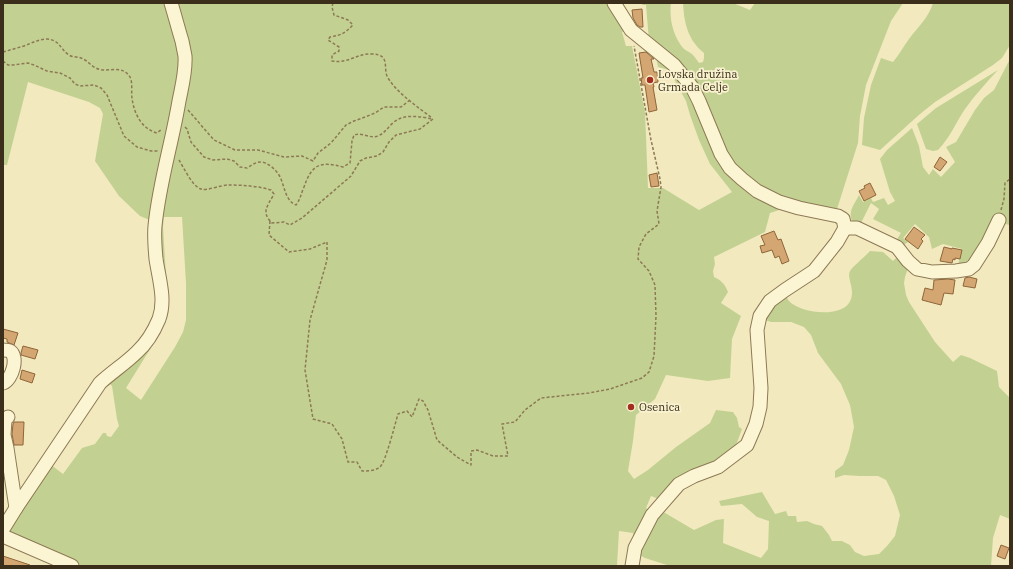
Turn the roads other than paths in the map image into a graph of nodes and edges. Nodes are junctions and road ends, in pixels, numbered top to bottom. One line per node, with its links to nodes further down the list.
1 (171, 3): 8 (street)
2 (614, 3): 4 (street)
3 (999, 220): 4 (street)
4 (845, 228): 12 (street)
5 (3, 350): 6 (street)
6 (3, 383)
7 (8, 417): 8 (street)
8 (16, 508): 9 (street)
9 (3, 529)
10 (3, 536): 11 (street)
11 (72, 566)
12 (632, 566)

